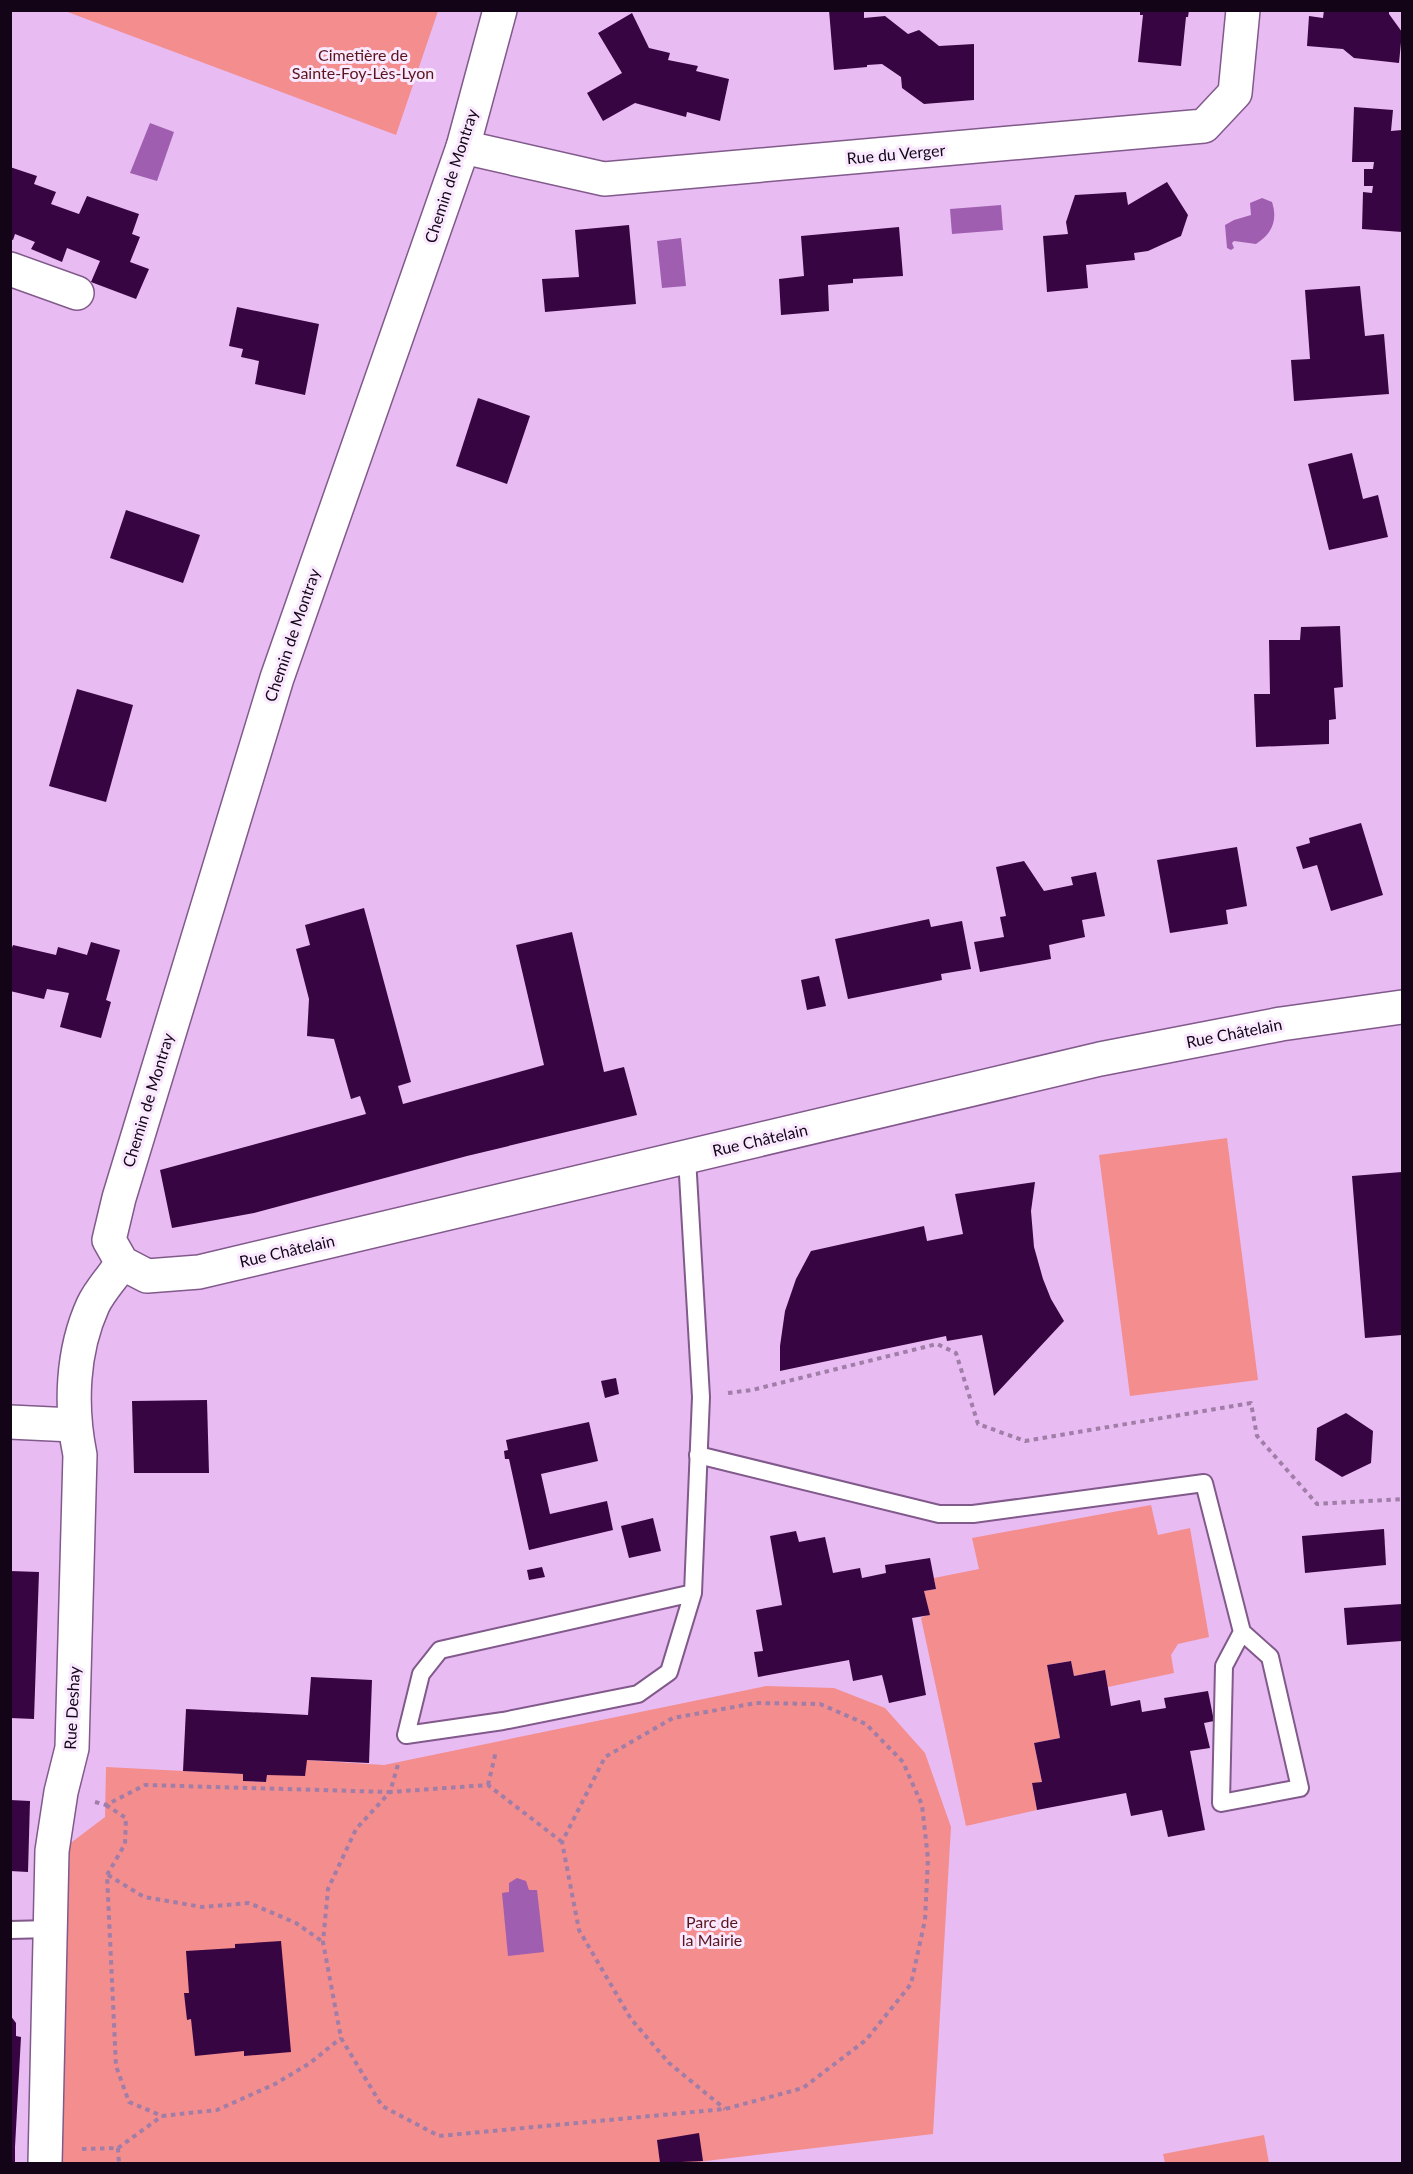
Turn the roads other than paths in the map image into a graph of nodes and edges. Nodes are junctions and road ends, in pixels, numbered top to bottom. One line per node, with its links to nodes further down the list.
1 (500, 10): 3 (street, Chemin de Montray)
2 (1243, 10): 3 (street, Rue du Verger)
3 (463, 147): 8 (street, Chemin de Montray)
4 (10, 269): 5 (street)
5 (77, 293)
6 (1402, 1007): 7 (street, Rue Châtelain)
7 (687, 1158): 8 (street, Rue Châtelain); 11 (lane)
8 (122, 1263): 10 (street, Rue Deshay)
9 (10, 1422): 10 (street)
10 (74, 1425): 14 (street, Rue Deshay)
11 (698, 1455): 12 (lane); 13 (lane)
12 (693, 1593): 12 (lane)
13 (1242, 1632): 13 (lane)
14 (50, 1929): 15 (lane); 16 (street, Rue Deshay)
15 (10, 1930)
16 (45, 2163)

